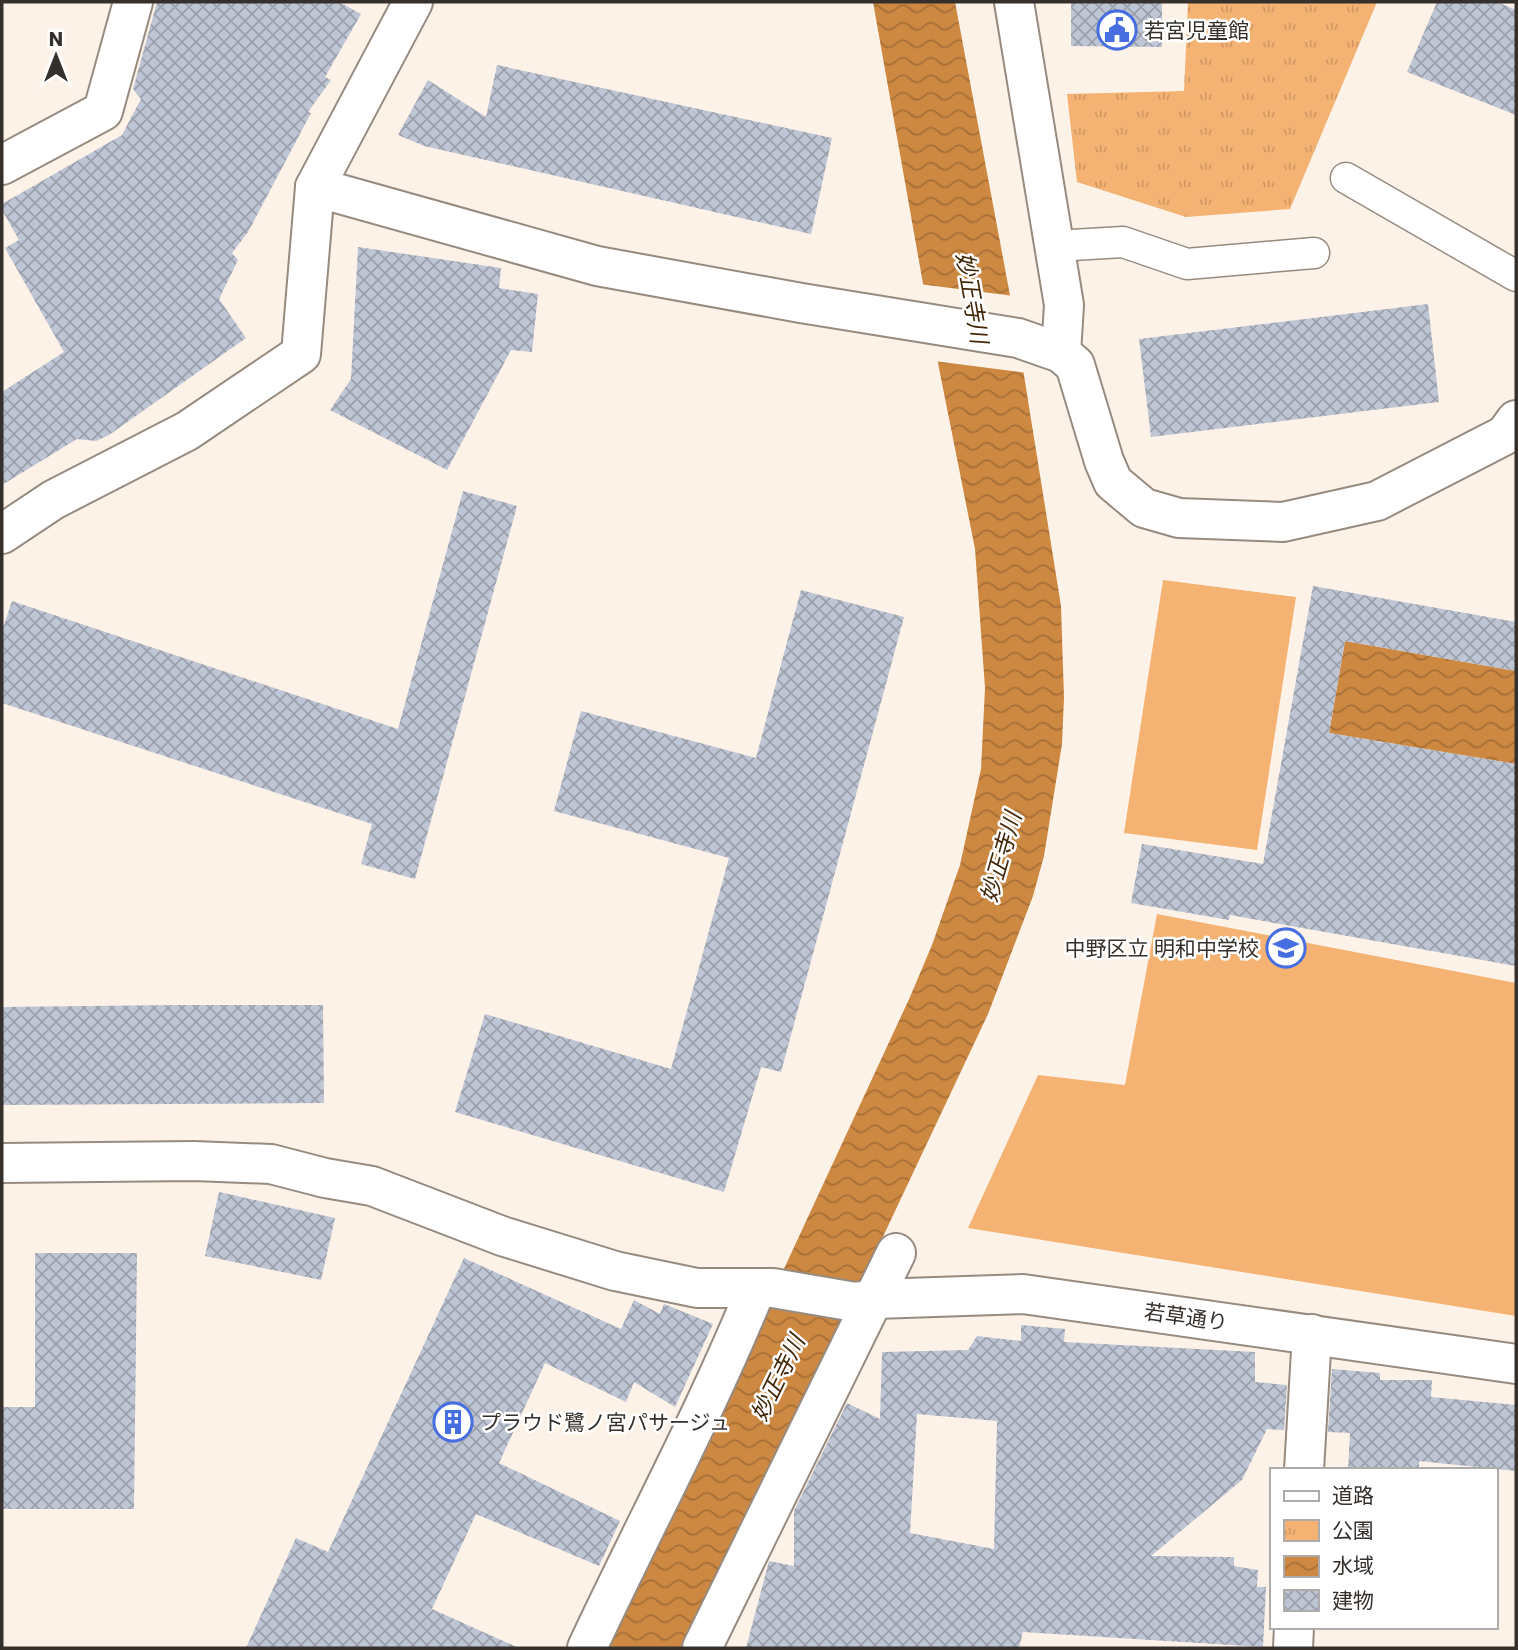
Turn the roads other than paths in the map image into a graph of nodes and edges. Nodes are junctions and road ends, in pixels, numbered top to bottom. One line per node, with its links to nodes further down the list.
1 (133, 2): 4 (street)
2 (413, 2): 6 (street)
3 (1014, 2): 7 (street)
4 (2, 165)
5 (1346, 178): 9 (lane)
6 (314, 187): 10 (street); 12 (street)
7 (1055, 246): 8 (lane); 10 (street)
8 (1314, 253)
9 (1516, 276)
10 (1061, 353): 11 (street)
11 (1516, 420)
12 (2, 534)
13 (2, 1163): 15 (street, 若草通り)
14 (896, 1253): 16 (street)
15 (764, 1289): 16 (street, 若草通り); 21 (street)
16 (865, 1300): 17 (street, 若草通り); 22 (street)
17 (1312, 1334): 18 (street, 若草通り); 19 (street)
18 (1516, 1364)
19 (1304, 1468)
20 (1294, 1629): 23 (street)
21 (587, 1648)
22 (702, 1648)
23 (1293, 1648)

